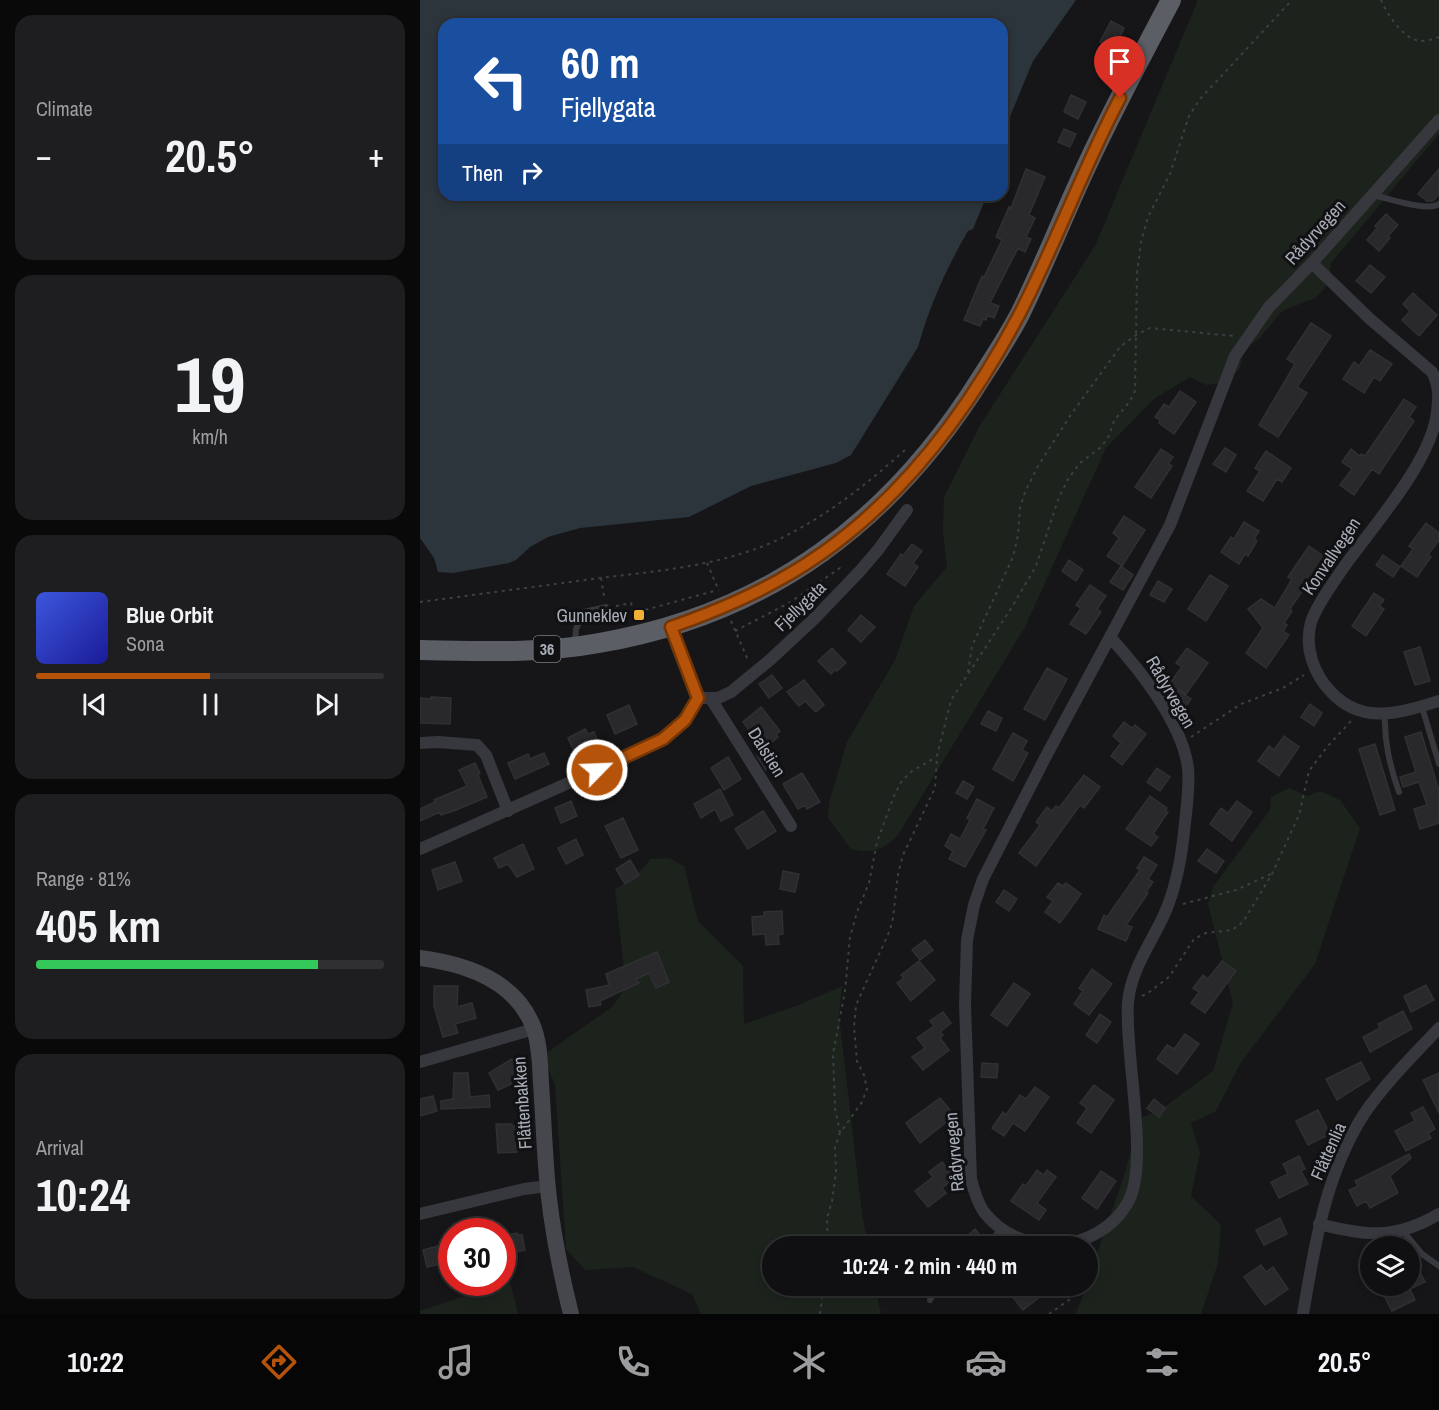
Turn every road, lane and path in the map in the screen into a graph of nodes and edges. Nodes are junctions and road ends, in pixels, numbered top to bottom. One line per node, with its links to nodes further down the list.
1 (1171, 0): 21 (highway, 36)
2 (1292, 0): 9 (path)
3 (1381, 0): 4 (path)
4 (1439, 38)
5 (1439, 120): 6 (street, Rådyrvegen)
6 (1373, 195): 7 (lane); 8 (street, Rådyrvegen)
7 (1439, 204)
8 (1312, 263): 10 (street, Rådyrvegen); 11 (street, Konvallvegen)
9 (1136, 335): 10 (path); 27 (path); 27 (path)
10 (1247, 337): 23 (street, Rådyrvegen)
11 (1435, 369): 12 (street, Konvallvegen)
12 (1438, 406): 13 (street, Konvallvegen)
13 (1437, 424): 26 (street, Konvallvegen)
14 (913, 443): 16 (path)
15 (907, 510): 17 (street, Fjellygata)
16 (602, 578): 19 (path); 20 (path)
17 (853, 578): 22 (path); 29 (street, Fjellygata)
18 (718, 590): 20 (path)
19 (420, 602)
20 (606, 607): 24 (lane)
21 (671, 627): 24 (highway, 36); 28 (street)
22 (735, 631)
23 (1110, 637): 35 (street, Rådyrvegen); 54 (street, Rådyrvegen)
24 (574, 647): 25 (highway, 36)
25 (420, 650)
26 (1314, 669): 32 (street, Konvallvegen); 35 (path)
27 (968, 674): 36 (path)
28 (698, 698): 29 (street, Fjellygata); 39 (street)
29 (711, 699): 40 (street, Dalstien)
30 (1439, 701): 31 (street, Konvallvegen)
31 (1422, 706): 33 (street, Konvallvegen); 37 (lane)
32 (1361, 710): 33 (street, Konvallvegen); 42 (path)
33 (1385, 714): 38 (lane)
34 (420, 743): 39 (street)
35 (1180, 744): 43 (street, Rådyrvegen)
36 (937, 756): 49 (path); 49 (path)
37 (1439, 765)
38 (1399, 792)
39 (508, 811): 41 (street)
40 (791, 826)
41 (420, 849)
42 (1272, 874): 43 (path); 45 (path)
43 (1169, 901): 45 (street, Rådyrvegen)
44 (420, 958): 47 (main road, Flåttenbakken)
45 (1128, 1001): 54 (street, Rådyrvegen)
46 (1439, 1028): 53 (street, Flåttenlia)
47 (534, 1029): 48 (street); 50 (main road, Flåttenbakken)
48 (420, 1062)
49 (840, 1133): 56 (path)
50 (548, 1186): 52 (street); 63 (main road, Flåttenbakken)
51 (1439, 1214): 55 (street)
52 (420, 1215)
53 (1319, 1224): 55 (street); 66 (street, Flåttenlia)
54 (1002, 1229): 57 (lane)
55 (1403, 1231): 58 (lane)
56 (828, 1236)
57 (995, 1236)
58 (1439, 1266)
59 (823, 1296): 64 (path)
60 (933, 1296): 62 (lane)
61 (1071, 1296): 65 (path)
62 (930, 1300)
63 (571, 1314)
64 (820, 1314)
65 (1049, 1314)
66 (1303, 1314)

